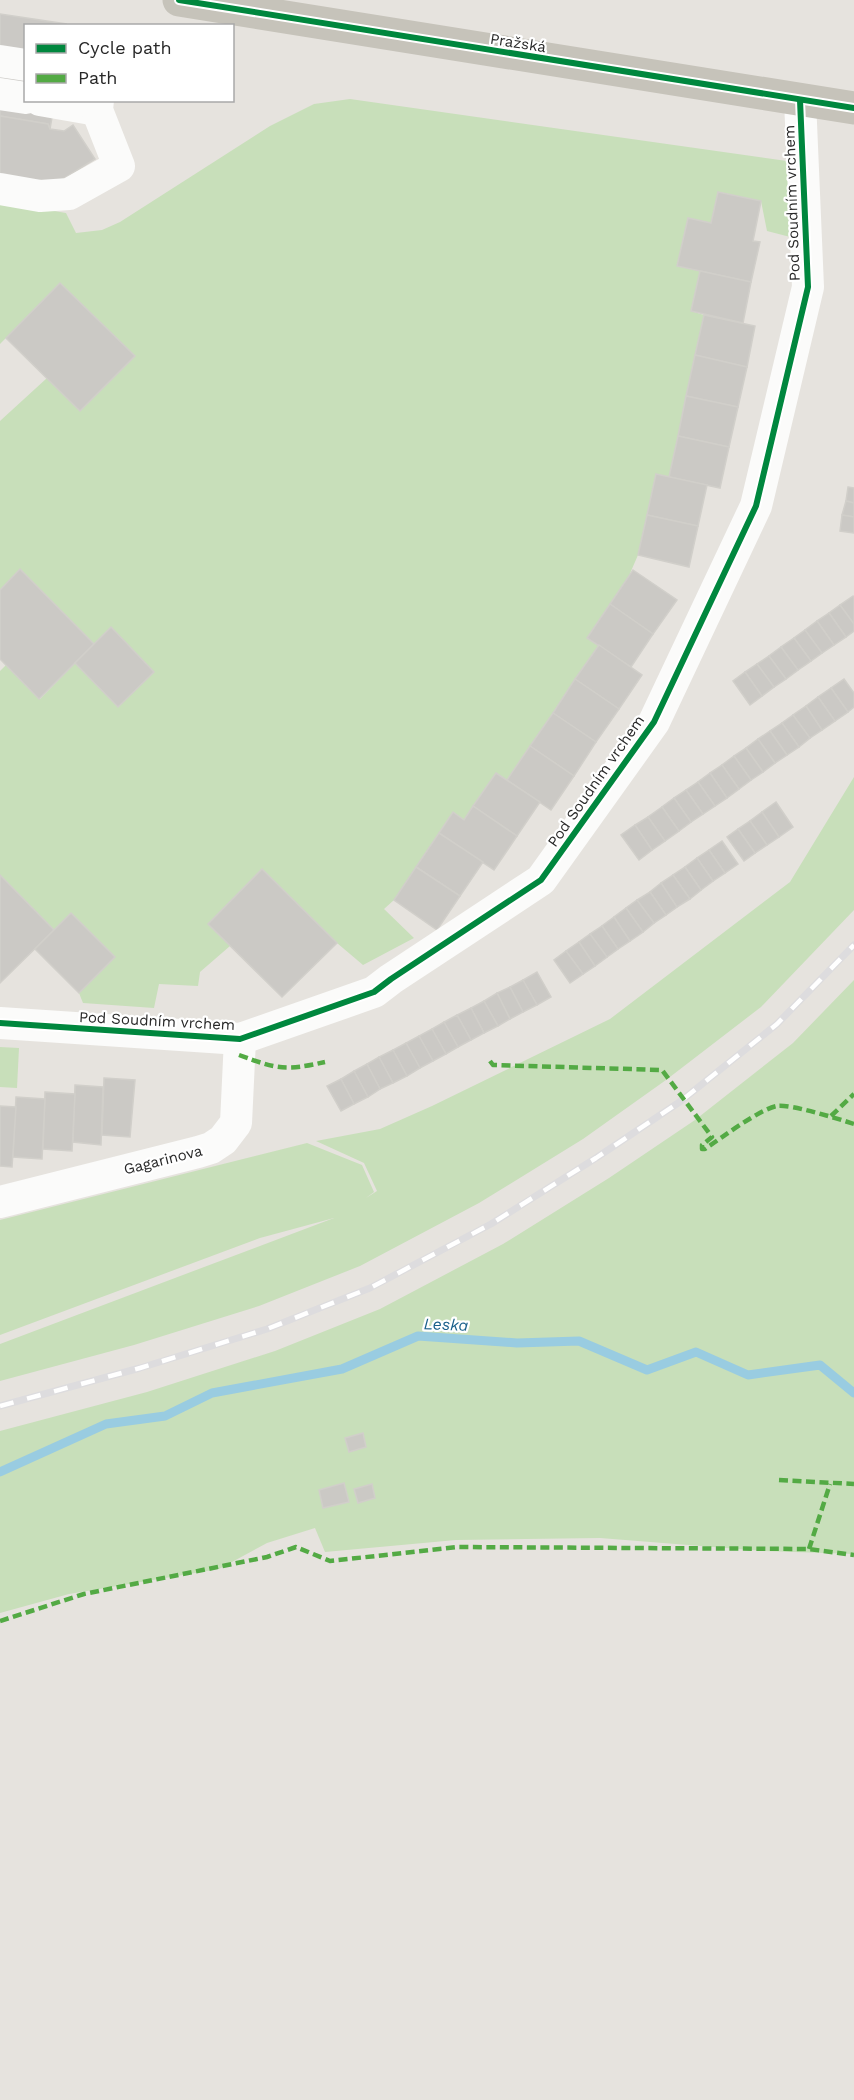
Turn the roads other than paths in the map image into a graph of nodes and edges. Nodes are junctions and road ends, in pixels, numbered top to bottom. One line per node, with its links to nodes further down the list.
1 (195, 10): 6 (main road, Pražská)
2 (0, 61): 3 (street)
3 (24, 65)
4 (0, 94): 5 (street)
5 (24, 98)
6 (800, 100): 9 (main road, Pražská); 12 (street, Pod Soudním vrchem)
7 (63, 102): 8 (street)
8 (97, 105): 10 (street)
9 (854, 108)
10 (0, 189)
11 (0, 1023): 12 (street, Pod Soudním vrchem)
12 (240, 1039): 13 (street, Gagarinova)
13 (0, 1202)

